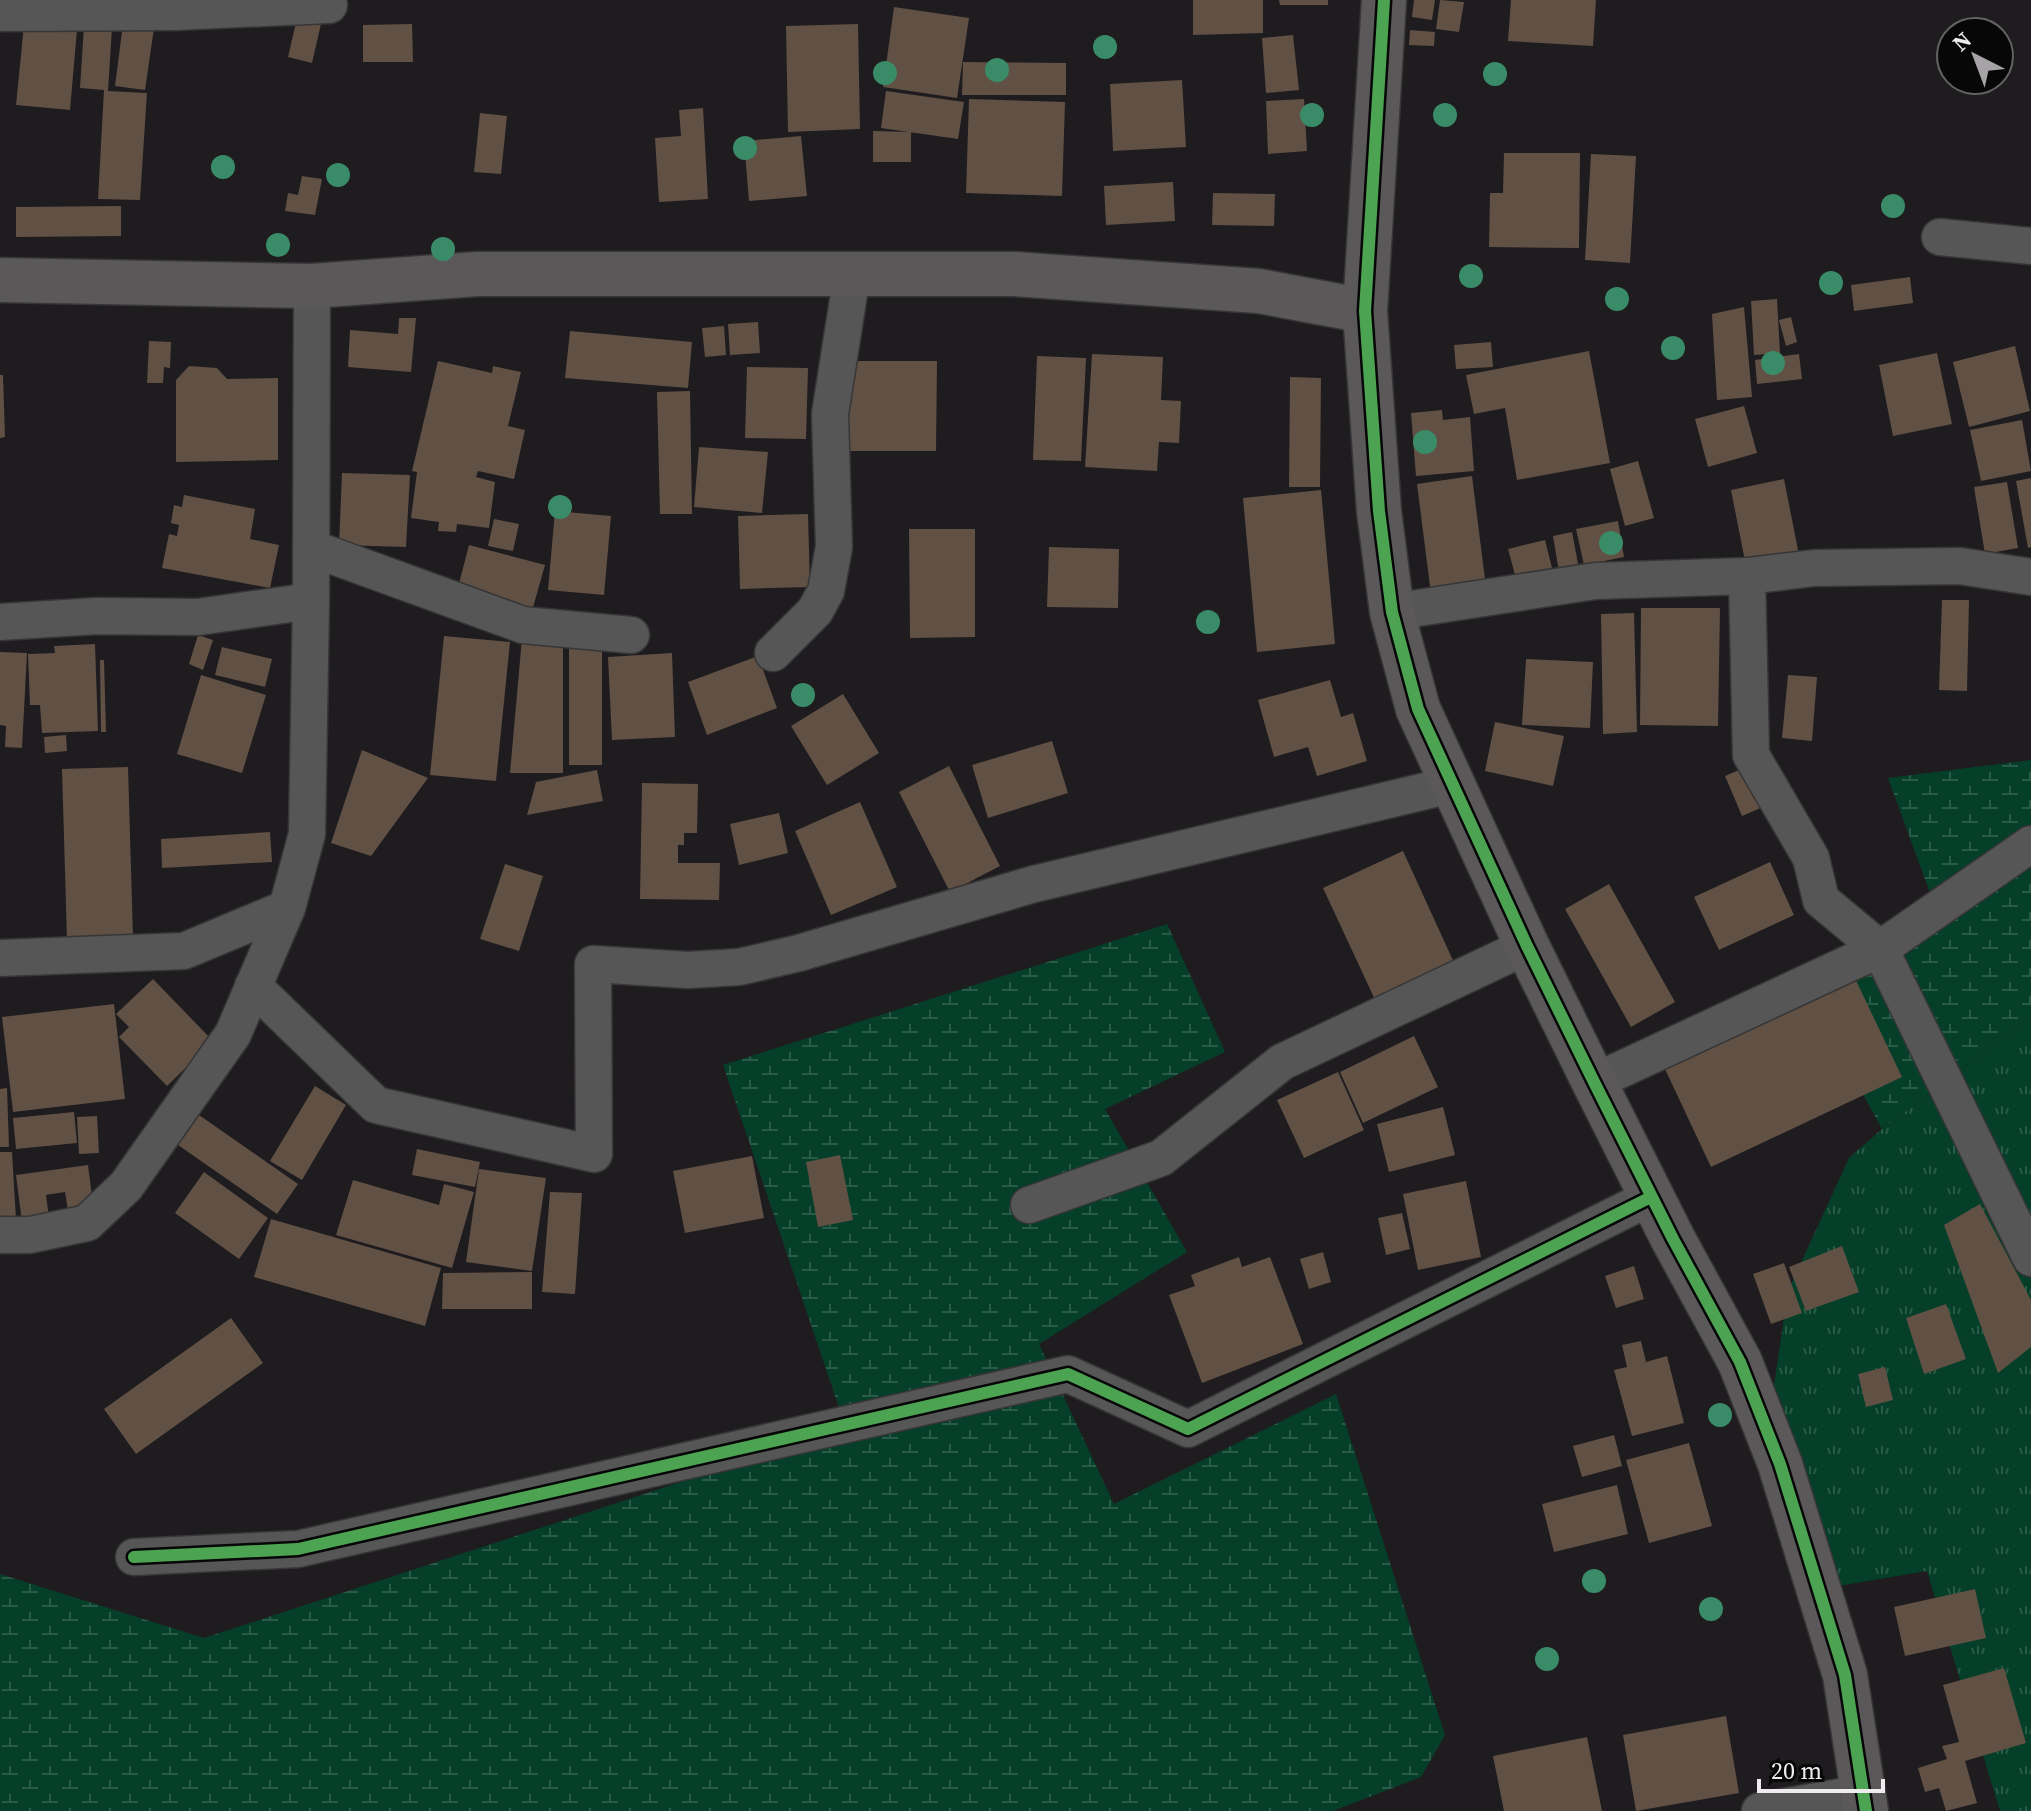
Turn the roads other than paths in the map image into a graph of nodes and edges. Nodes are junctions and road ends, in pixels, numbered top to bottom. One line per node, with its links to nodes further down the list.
1 (1384, 0): 9 (street)
2 (329, 5): 3 (street)
3 (0, 13)
4 (1940, 237): 5 (street)
5 (2031, 246)
6 (852, 275): 8 (street); 9 (street); 17 (street)
7 (0, 280): 8 (street)
8 (312, 286): 10 (street)
9 (1365, 311): 14 (street)
10 (311, 548): 13 (street); 16 (street)
11 (1747, 576): 12 (street); 14 (street); 22 (street)
12 (2031, 577)
13 (311, 601): 15 (street); 20 (street)
14 (1392, 612): 18 (street)
15 (0, 622)
16 (631, 635)
17 (773, 653)
18 (1455, 784): 21 (street); 24 (street)
19 (2031, 844): 22 (street)
20 (287, 908): 23 (street); 24 (street)
21 (1527, 946): 25 (street); 27 (street)
22 (1880, 949): 25 (street); 29 (street)
23 (0, 958)
24 (253, 986): 28 (street)
25 (1594, 1082): 26 (street)
26 (1651, 1197): 30 (street); 31 (street)
27 (1029, 1205)
28 (0, 1235)
29 (2031, 1258)
30 (134, 1557)
31 (1864, 1802): 32 (street)
32 (1760, 1811)

